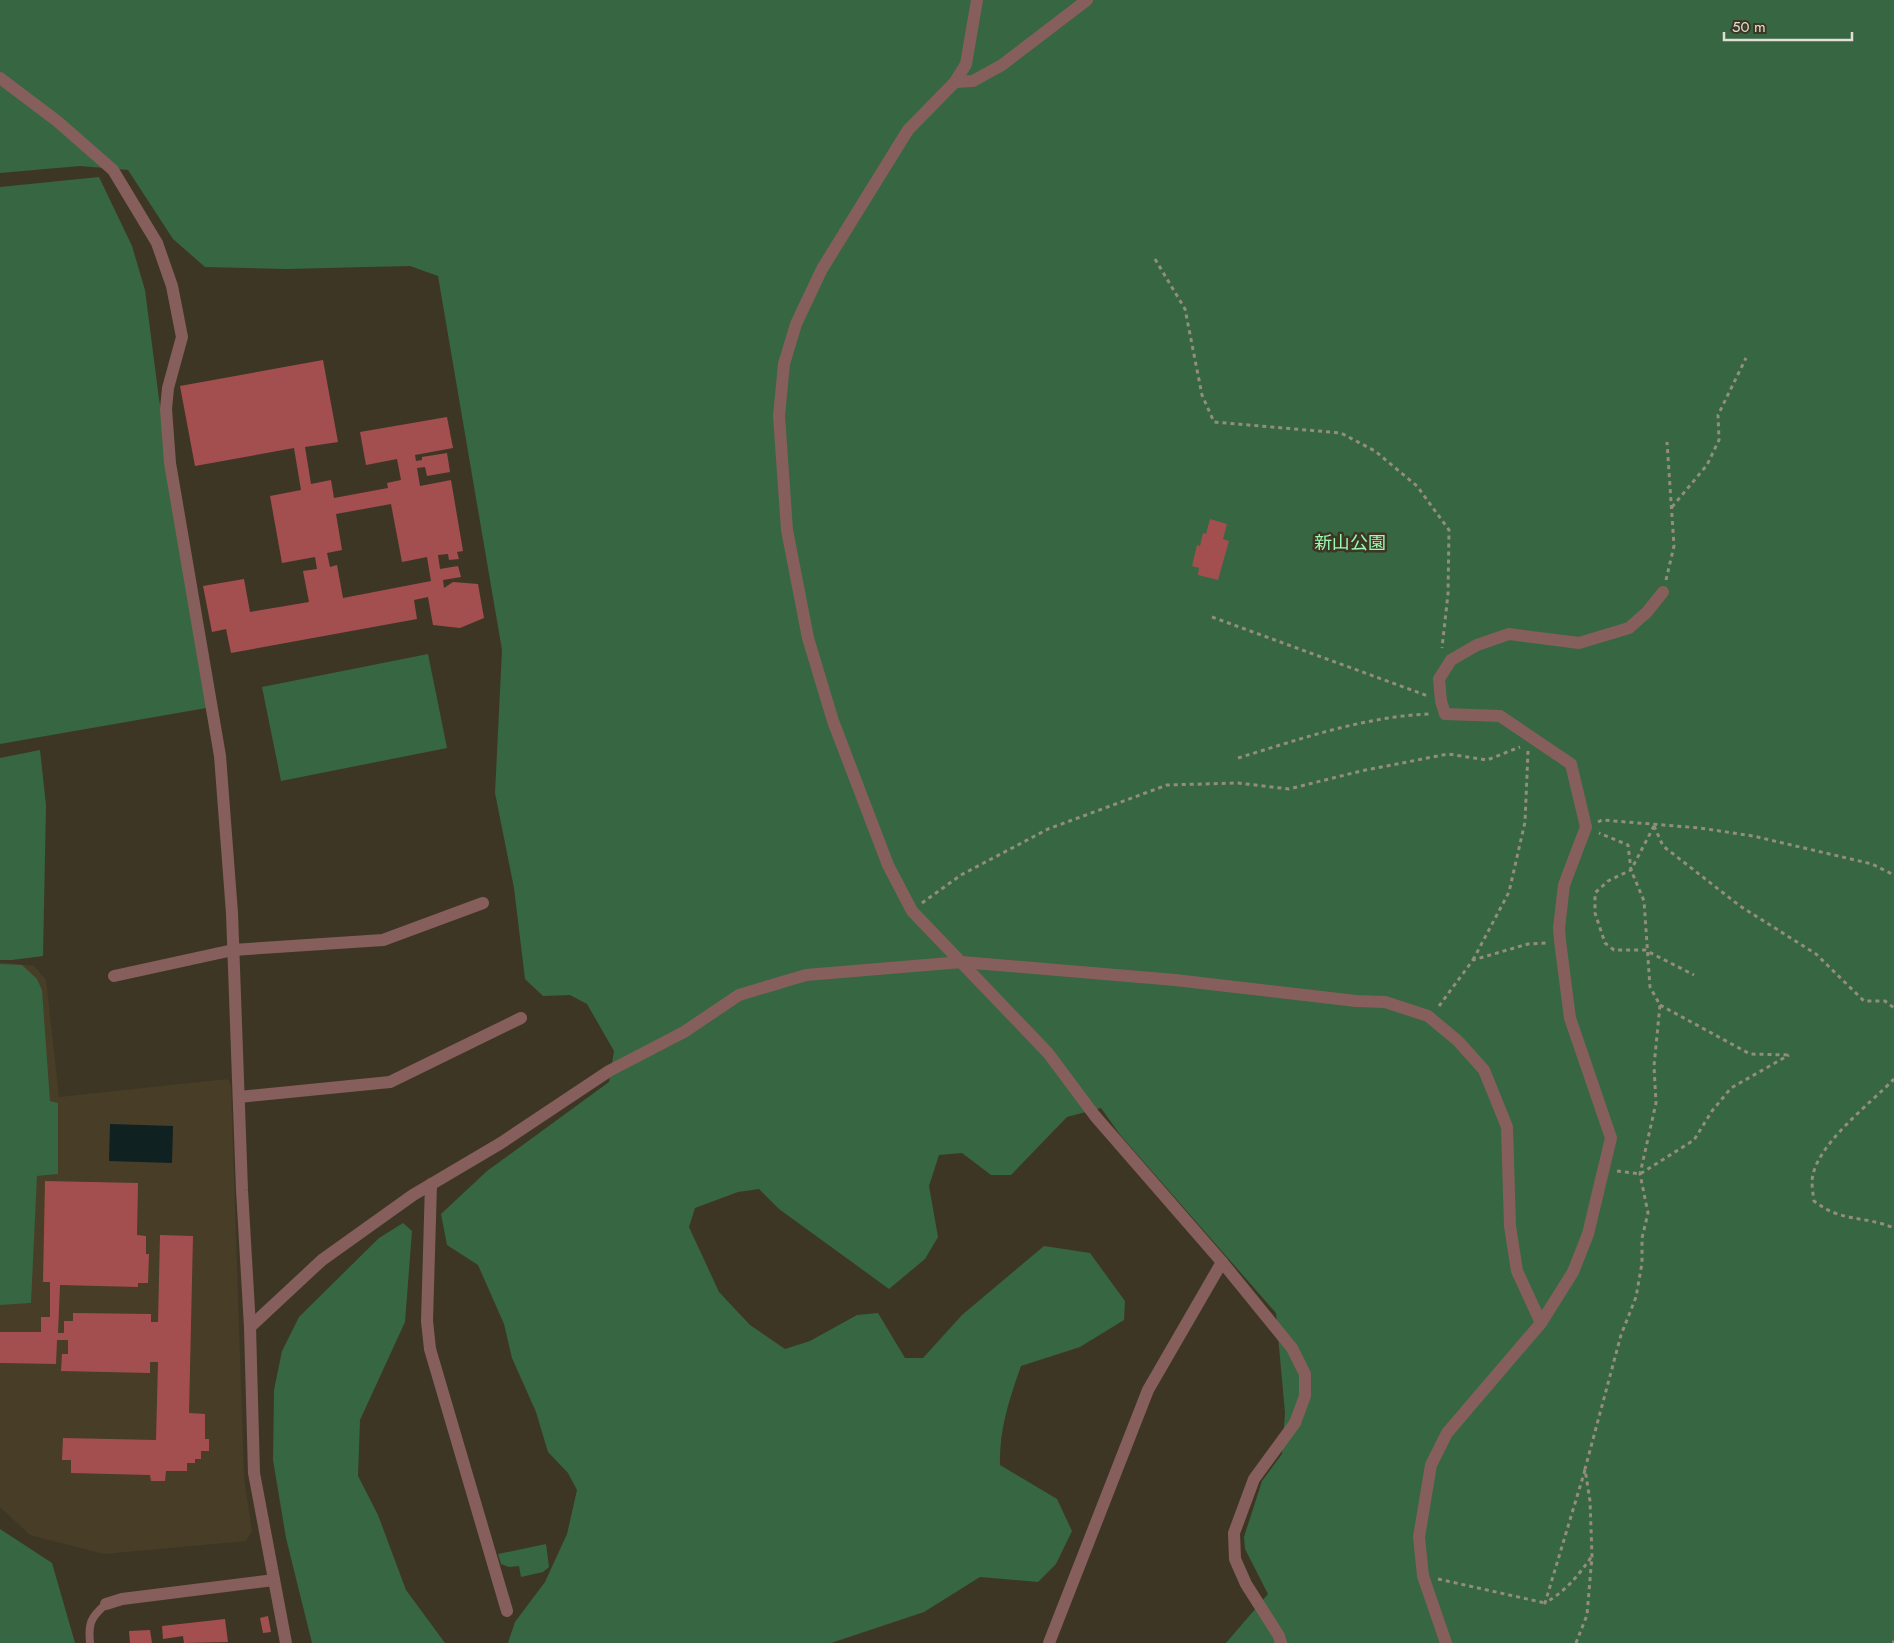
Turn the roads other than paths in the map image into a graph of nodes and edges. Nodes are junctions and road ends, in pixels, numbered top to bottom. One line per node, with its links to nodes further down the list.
1 (977, 0): 4 (street)
2 (1087, 0): 4 (street)
3 (0, 78): 7 (street)
4 (956, 82): 8 (street)
5 (1663, 592): 14 (street)
6 (483, 903): 7 (street)
7 (234, 950): 9 (street); 11 (street)
8 (962, 962): 12 (street); 13 (street); 14 (street)
9 (114, 976)
10 (521, 1018): 11 (street)
11 (239, 1097): 15 (street)
12 (431, 1184): 15 (street); 18 (street)
13 (1222, 1262): 21 (street); 22 (street)
14 (1541, 1323): 23 (street)
15 (250, 1328): 16 (street)
16 (274, 1580): 17 (street); 20 (street)
17 (106, 1604): 19 (lane)
18 (506, 1611)
19 (90, 1643)
20 (286, 1643)
21 (1049, 1643)
22 (1281, 1643)
23 (1446, 1643)

